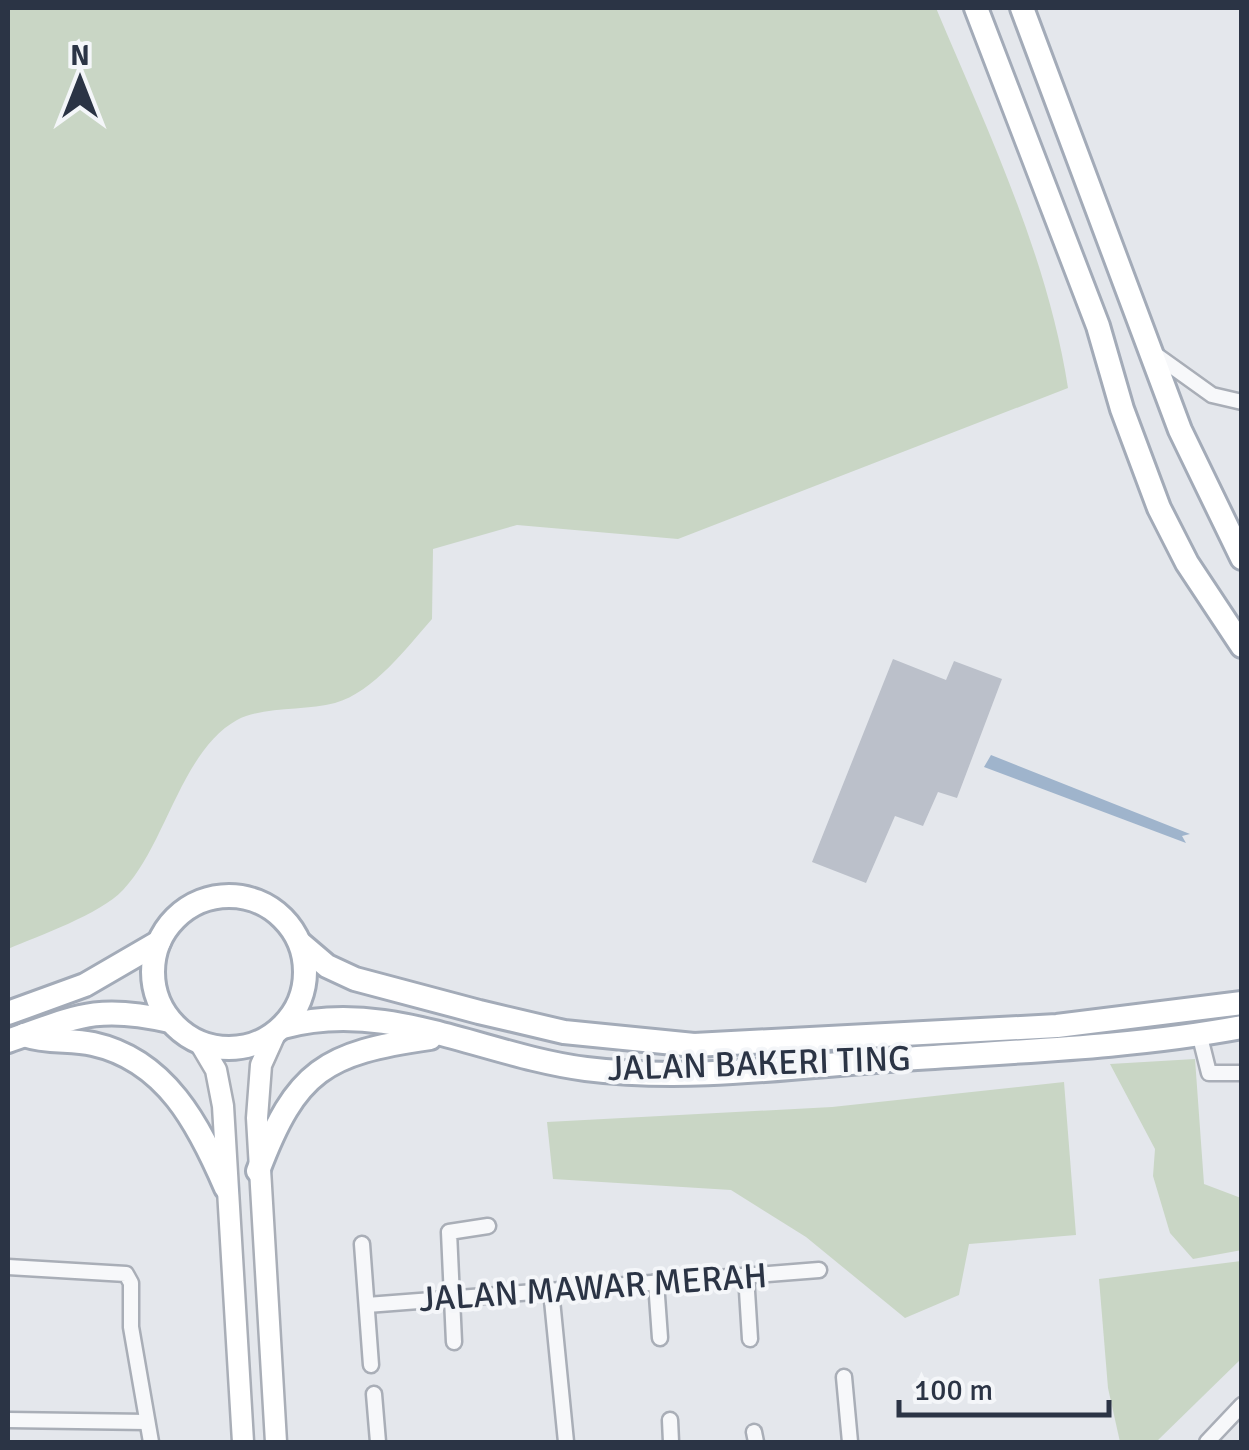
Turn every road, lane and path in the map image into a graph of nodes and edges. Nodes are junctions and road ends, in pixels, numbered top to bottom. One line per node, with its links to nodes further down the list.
1 (976, 8): 6 (main road)
2 (1022, 8): 3 (main road)
3 (1151, 352): 4 (street); 5 (main road)
4 (1242, 402)
5 (1242, 558)
6 (1242, 646)
7 (159, 942): 8 (main road); 10 (main road); 11 (main road)
8 (300, 944): 9 (main road, JALAN BAKERI TING); 13 (main road)
9 (1242, 1003)
10 (8, 1013)
11 (170, 1020): 16 (main road); 17 (main road)
12 (1242, 1027): 14 (main road, JALAN BAKERI TING)
13 (279, 1030): 15 (main road, JALAN BAKERI TING); 17 (main road); 19 (main road)
14 (1199, 1033): 15 (main road, JALAN BAKERI TING); 18 (street)
15 (443, 1036): 19 (main road)
16 (16, 1038): 20 (main road)
17 (200, 1043): 20 (main road)
18 (1242, 1073)
19 (258, 1171): 42 (main road)
20 (226, 1188): 41 (main road)
21 (488, 1226): 28 (street)
22 (362, 1244): 29 (street)
23 (8, 1268): 39 (street)
24 (819, 1270): 25 (street, JALAN MAWAR MERAH)
25 (746, 1275): 26 (street, JALAN MAWAR MERAH); 31 (street)
26 (656, 1282): 27 (street, JALAN MAWAR MERAH); 30 (street)
27 (551, 1290): 28 (street, JALAN MAWAR MERAH); 44 (street)
28 (451, 1298): 29 (street, JALAN MAWAR MERAH); 32 (street)
29 (367, 1304): 33 (street)
30 (660, 1338)
31 (750, 1339)
32 (454, 1342)
33 (372, 1365)
34 (844, 1377): 46 (street)
35 (374, 1394): 43 (street)
36 (1242, 1405): 47 (street)
37 (8, 1420): 39 (street)
38 (670, 1420): 45 (street)
39 (147, 1422): 40 (street)
40 (151, 1442)
41 (243, 1442)
42 (276, 1442)
43 (378, 1442)
44 (566, 1442)
45 (672, 1442)
46 (850, 1442)
47 (1207, 1442)

